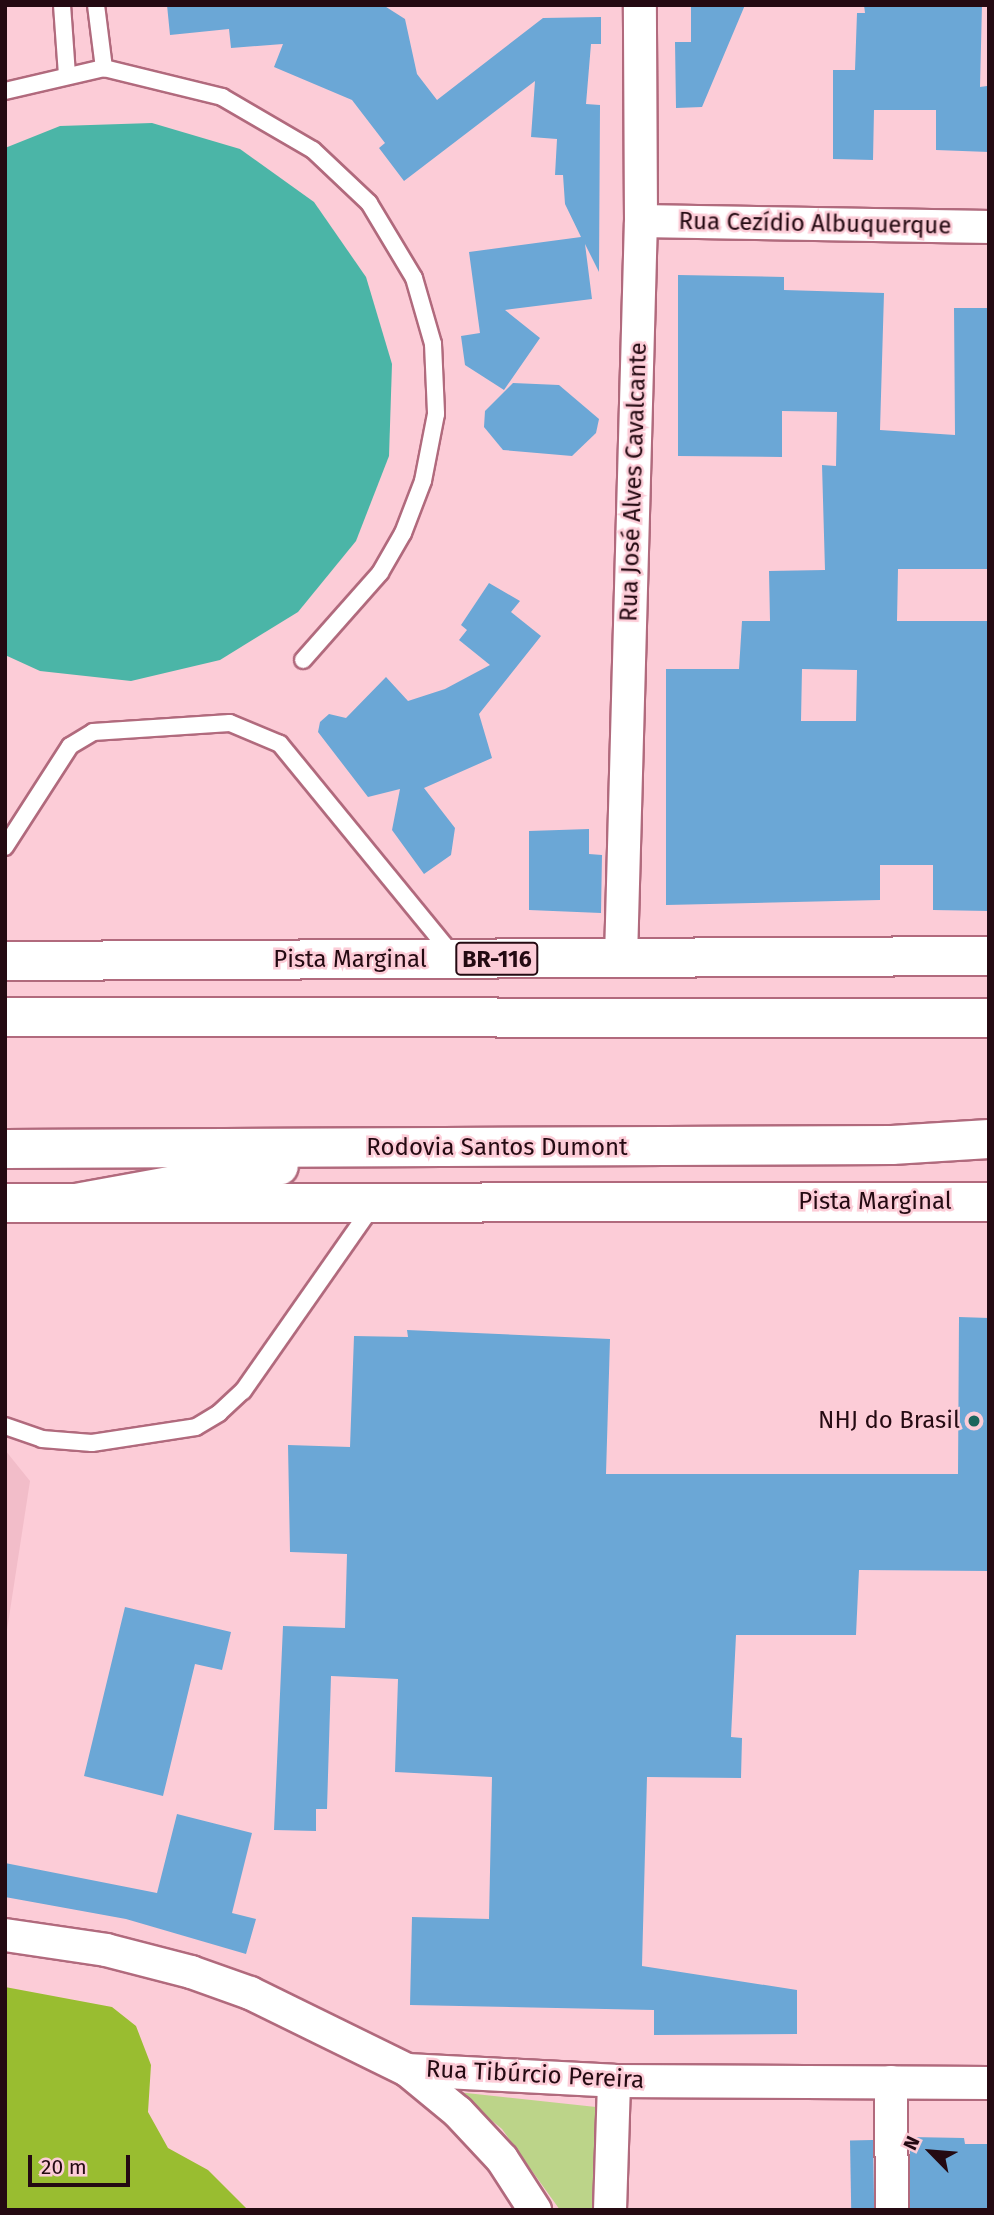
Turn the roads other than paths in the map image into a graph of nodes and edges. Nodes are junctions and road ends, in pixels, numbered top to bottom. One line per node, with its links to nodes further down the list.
1 (62, 5): 5 (lane)
2 (96, 5): 4 (lane)
3 (640, 5): 7 (street, Rua José Alves Cavalcante)
4 (104, 68): 5 (lane); 9 (lane)
5 (67, 74): 6 (lane)
6 (5, 91)
7 (641, 221): 8 (street, Rua Cezídio Albuquerque); 12 (street, Rua José Alves Cavalcante)
8 (989, 227)
9 (303, 660)
10 (5, 847): 13 (lane)
11 (989, 956): 12 (main road, Pista Marginal / BR-116)
12 (621, 958): 13 (main road, Pista Marginal / BR-116)
13 (457, 960): 14 (main road, Pista Marginal / BR-116)
14 (5, 961)
15 (5, 1017): 16 (main road)
16 (989, 1018)
17 (989, 1139): 18 (main road, Rodovia Santos Dumont)
18 (372, 1148): 19 (main road, Rodovia Santos Dumont); 20 (main road)
19 (5, 1150)
20 (81, 1202): 21 (main road, Pista Marginal); 23 (main road, Pista Marginal)
21 (375, 1202): 22 (main road, Pista Marginal); 24 (lane)
22 (989, 1202)
23 (5, 1203)
24 (5, 1426)
25 (5, 1935): 26 (street, Rua Tibúrcio Pereira)
26 (407, 2070): 27 (street, Rua Tibúrcio Pereira); 30 (street)
27 (614, 2081): 28 (street, Rua Tibúrcio Pereira); 31 (street)
28 (885, 2082): 29 (street, Rua Tibúrcio Pereira); 32 (street)
29 (989, 2083)
30 (535, 2210)
31 (610, 2210)
32 (892, 2210)

